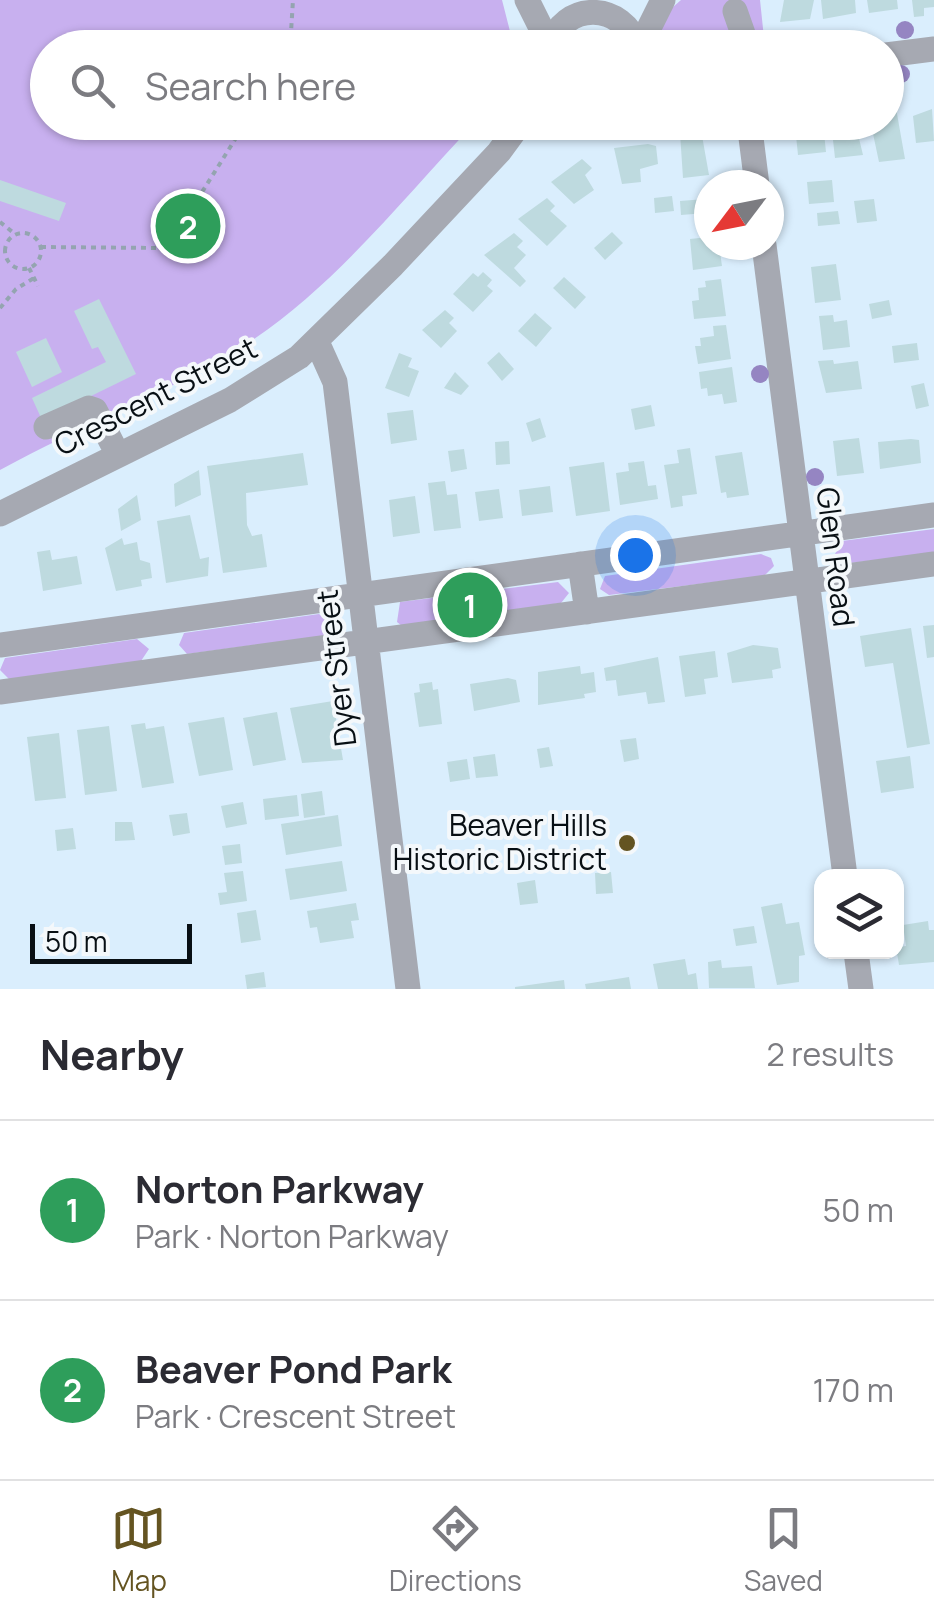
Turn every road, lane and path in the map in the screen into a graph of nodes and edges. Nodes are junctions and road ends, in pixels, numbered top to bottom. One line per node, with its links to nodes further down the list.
1 (293, 0): 7 (path)
2 (527, 0): 8 (street)
3 (632, 0): 5 (street)
4 (664, 0): 11 (street)
5 (582, 8): 9 (street); 10 (street)
6 (735, 11): 12 (street)
7 (291, 30)
8 (542, 30)
9 (557, 30)
10 (630, 30)
11 (648, 30)
12 (742, 30)
13 (934, 49): 14 (street)
14 (904, 53)
15 (235, 140): 23 (path)
16 (508, 140): 19 (street, Crescent Street)
17 (515, 140): 19 (street, Crescent Street)
18 (751, 140): 20 (street)
19 (499, 152): 29 (street, Crescent Street)
20 (755, 170)
21 (0, 222): 22 (path)
22 (14, 234): 23 (path); 25 (path)
23 (41, 247): 25 (path)
24 (766, 260): 34 (street, Glen Road)
25 (29, 268): 26 (path)
26 (34, 278): 27 (path); 28 (path)
27 (38, 286)
28 (0, 308)
29 (317, 342): 31 (street, Crescent Street); 38 (street, Dyer Street)
30 (46, 428): 31 (street)
31 (117, 453): 32 (street, Crescent Street)
32 (0, 514)
33 (934, 515): 34 (street)
34 (799, 533): 35 (street); 37 (street, Glen Road)
35 (580, 564): 38 (street); 39 (street)
36 (934, 564): 37 (street)
37 (805, 582): 39 (street); 45 (street, Glen Road)
38 (360, 596): 40 (street); 41 (street, Dyer Street)
39 (587, 612): 41 (street)
40 (160, 623): 42 (street); 43 (street)
41 (366, 642): 43 (street); 47 (street, Dyer Street)
42 (0, 644)
43 (166, 669): 44 (street)
44 (0, 692)
45 (845, 869)
46 (857, 959): 48 (street)
47 (408, 989)
48 (861, 989)

